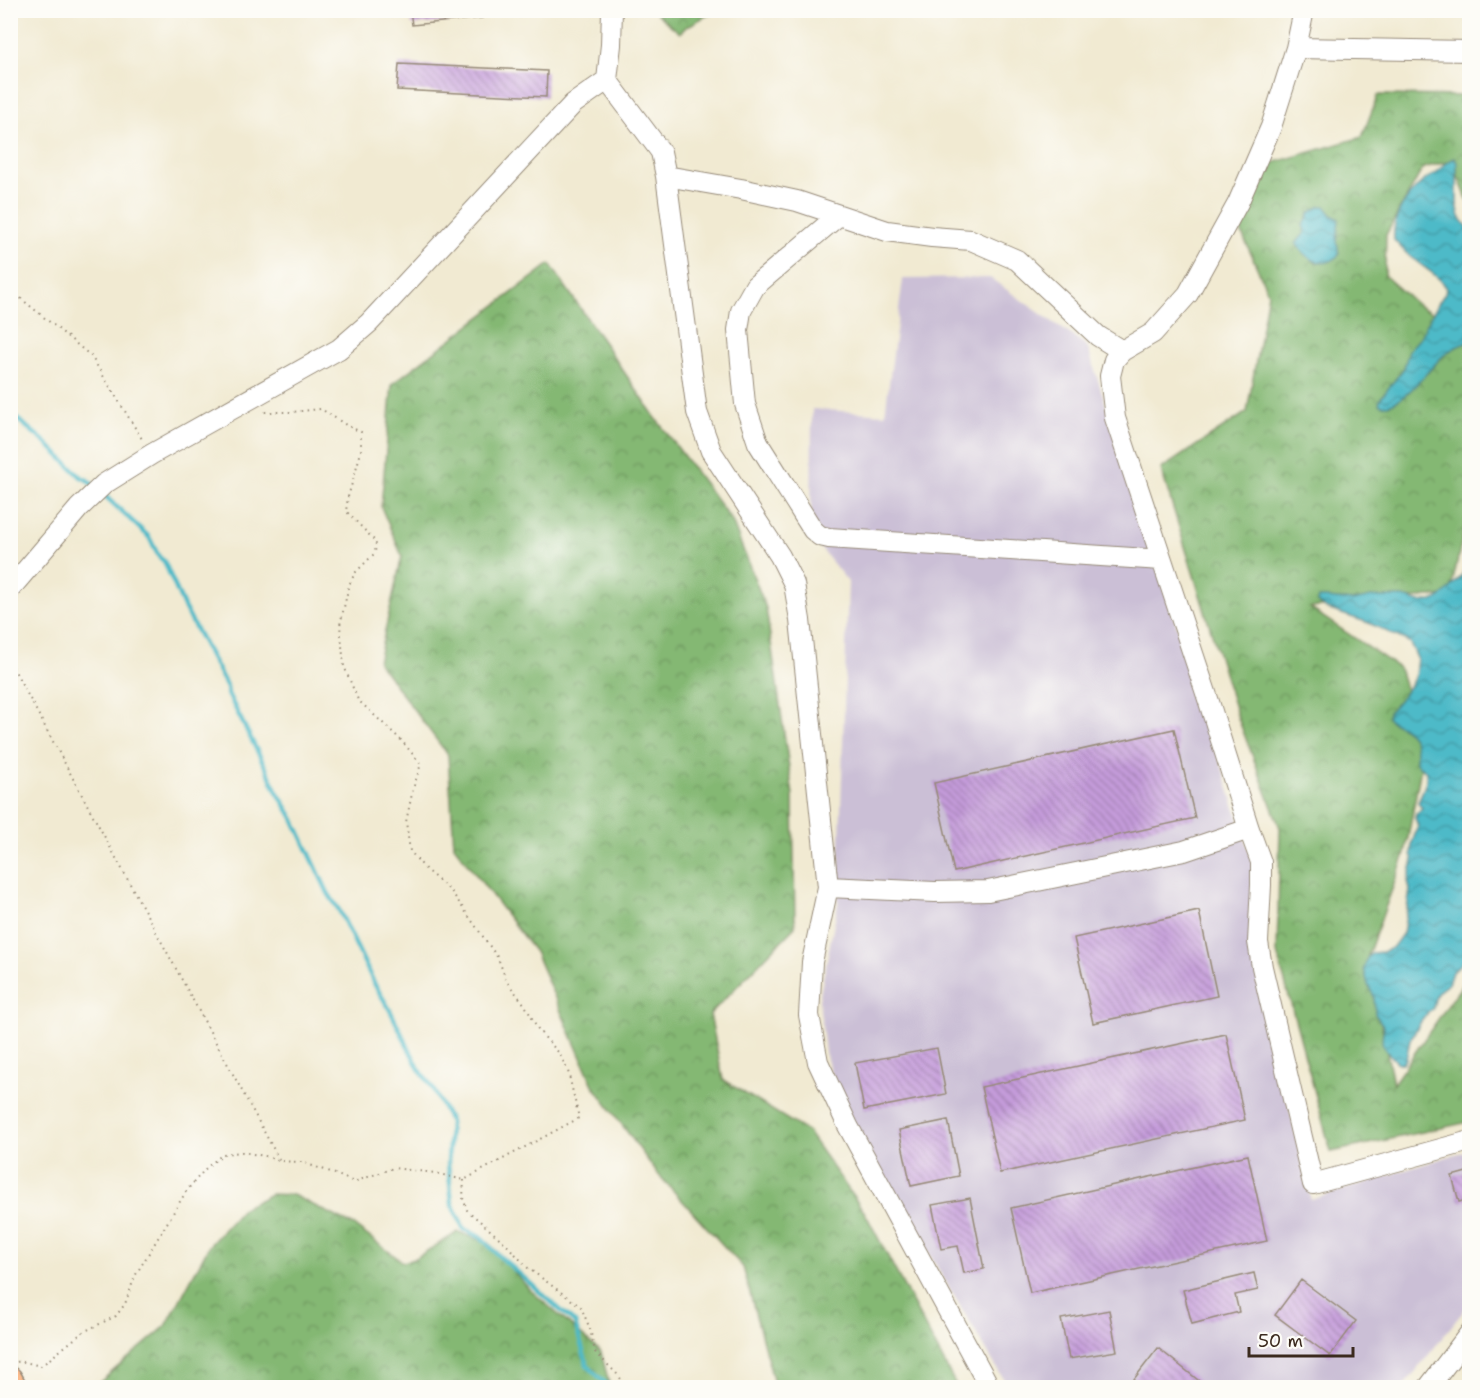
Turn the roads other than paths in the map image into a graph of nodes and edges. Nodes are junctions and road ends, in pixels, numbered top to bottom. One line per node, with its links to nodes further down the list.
1 (612, 10): 5 (street)
2 (1304, 10): 3 (street)
3 (1296, 48): 4 (street); 8 (street)
4 (1470, 51)
5 (607, 80): 6 (street); 10 (street)
6 (666, 176): 7 (street); 12 (street)
7 (839, 215): 8 (street); 9 (street)
8 (1122, 351): 9 (street)
9 (1162, 560): 11 (street)
10 (10, 589)
11 (1249, 829): 12 (street); 13 (street)
12 (828, 887): 17 (street)
13 (1470, 1141)
14 (1470, 1333): 18 (street)
15 (10, 1379): 16 (main road)
16 (15, 1388)
17 (990, 1388)
18 (1428, 1388)

